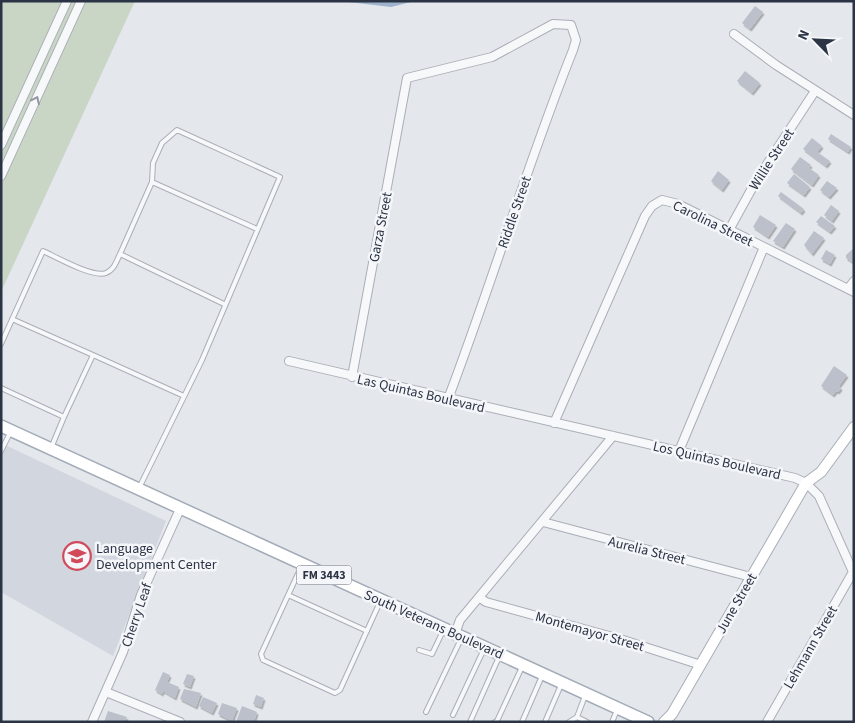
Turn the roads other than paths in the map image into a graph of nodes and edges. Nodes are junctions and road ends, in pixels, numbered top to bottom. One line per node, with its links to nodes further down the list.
1 (67, 1): 3 (street)
2 (81, 1): 5 (street)
3 (52, 34): 5 (street); 8 (street)
4 (734, 34): 7 (street)
5 (64, 40): 10 (street, one-way to 5)
6 (407, 78): 25 (street, Garza Street); 28 (street, Riddle Street)
7 (815, 91): 9 (street); 15 (street, Willie Street)
8 (16, 112): 10 (street); 11 (street)
9 (854, 115)
10 (28, 117): 12 (street)
11 (1, 145)
12 (1, 176)
13 (152, 182): 14 (lane); 14 (lane); 17 (lane)
14 (257, 229): 20 (lane)
15 (729, 230): 16 (street, Carolina Street); 30 (street, Carolina Street)
16 (764, 248): 19 (street, Carolina Street); 36 (street)
17 (120, 254): 20 (lane); 21 (lane)
18 (854, 281): 19 (street)
19 (851, 291)
20 (224, 304): 27 (lane)
21 (12, 319): 22 (lane); 23 (lane)
22 (1, 344)
23 (93, 355): 27 (lane); 29 (lane)
24 (290, 361): 25 (street, Las Quintas Boulevard)
25 (352, 376): 28 (street, Las Quintas Boulevard)
26 (1, 388): 29 (lane)
27 (184, 396): 38 (lane)
28 (448, 399): 30 (street, Las Quintas Boulevard)
29 (64, 417): 34 (lane)
30 (554, 423): 33 (street, Los Quintas Boulevard)
31 (854, 427): 37 (street)
32 (6, 429): 34 (main road, South Veterans Boulevard / FM 3443); 35 (lane)
33 (613, 436): 36 (street, Los Quintas Boulevard); 40 (street)
34 (51, 449): 38 (main road, South Veterans Boulevard / FM 3443)
35 (1, 451)
36 (679, 451): 37 (street, Los Quintas Boulevard)
37 (806, 483): 42 (street); 43 (street, June Street)
38 (138, 490): 39 (main road, South Veterans Boulevard / FM 3443)
39 (180, 509): 41 (main road, South Veterans Boulevard / FM 3443); 56 (street, Cherry Leaf)
40 (543, 522): 43 (street, Aurelia Street); 45 (street)
41 (302, 565): 44 (lane); 46 (main road, South Veterans Boulevard / FM 3443)
42 (853, 573): 74 (street, Lehmann Street)
43 (751, 576): 53 (street, June Street)
44 (288, 595): 47 (lane); 47 (lane)
45 (480, 598): 48 (street); 53 (street, Montemayor Street)
46 (381, 601): 47 (lane); 48 (main road, South Veterans Boulevard / FM 3443)
47 (367, 631)
48 (453, 633): 49 (main road, South Veterans Boulevard / FM 3443); 50 (lane); 59 (lane)
49 (484, 647): 51 (main road, South Veterans Boulevard / FM 3443); 60 (lane)
50 (419, 650)
51 (500, 654): 52 (main road, South Veterans Boulevard / FM 3443); 65 (lane)
52 (523, 665): 54 (main road, South Veterans Boulevard / FM 3443); 66 (lane)
53 (701, 665): 73 (street, June Street)
54 (543, 674): 55 (main road, South Veterans Boulevard / FM 3443); 67 (lane)
55 (562, 683): 57 (main road, South Veterans Boulevard / FM 3443); 68 (lane)
56 (106, 692): 63 (street, Cherry Leaf); 64 (street)
57 (586, 694): 58 (main road, South Veterans Boulevard / FM 3443); 61 (lane)
58 (618, 708): 71 (lane); 72 (main road, South Veterans Boulevard / FM 3443)
59 (426, 712)
60 (453, 715)
61 (577, 717): 62 (lane); 69 (lane)
62 (581, 720): 70 (lane)
63 (92, 722)
64 (180, 722)
65 (470, 722)
66 (495, 722)
67 (522, 722)
68 (545, 722)
69 (569, 722)
70 (587, 722)
71 (612, 722)
72 (648, 722)
73 (664, 722)
74 (767, 722)

